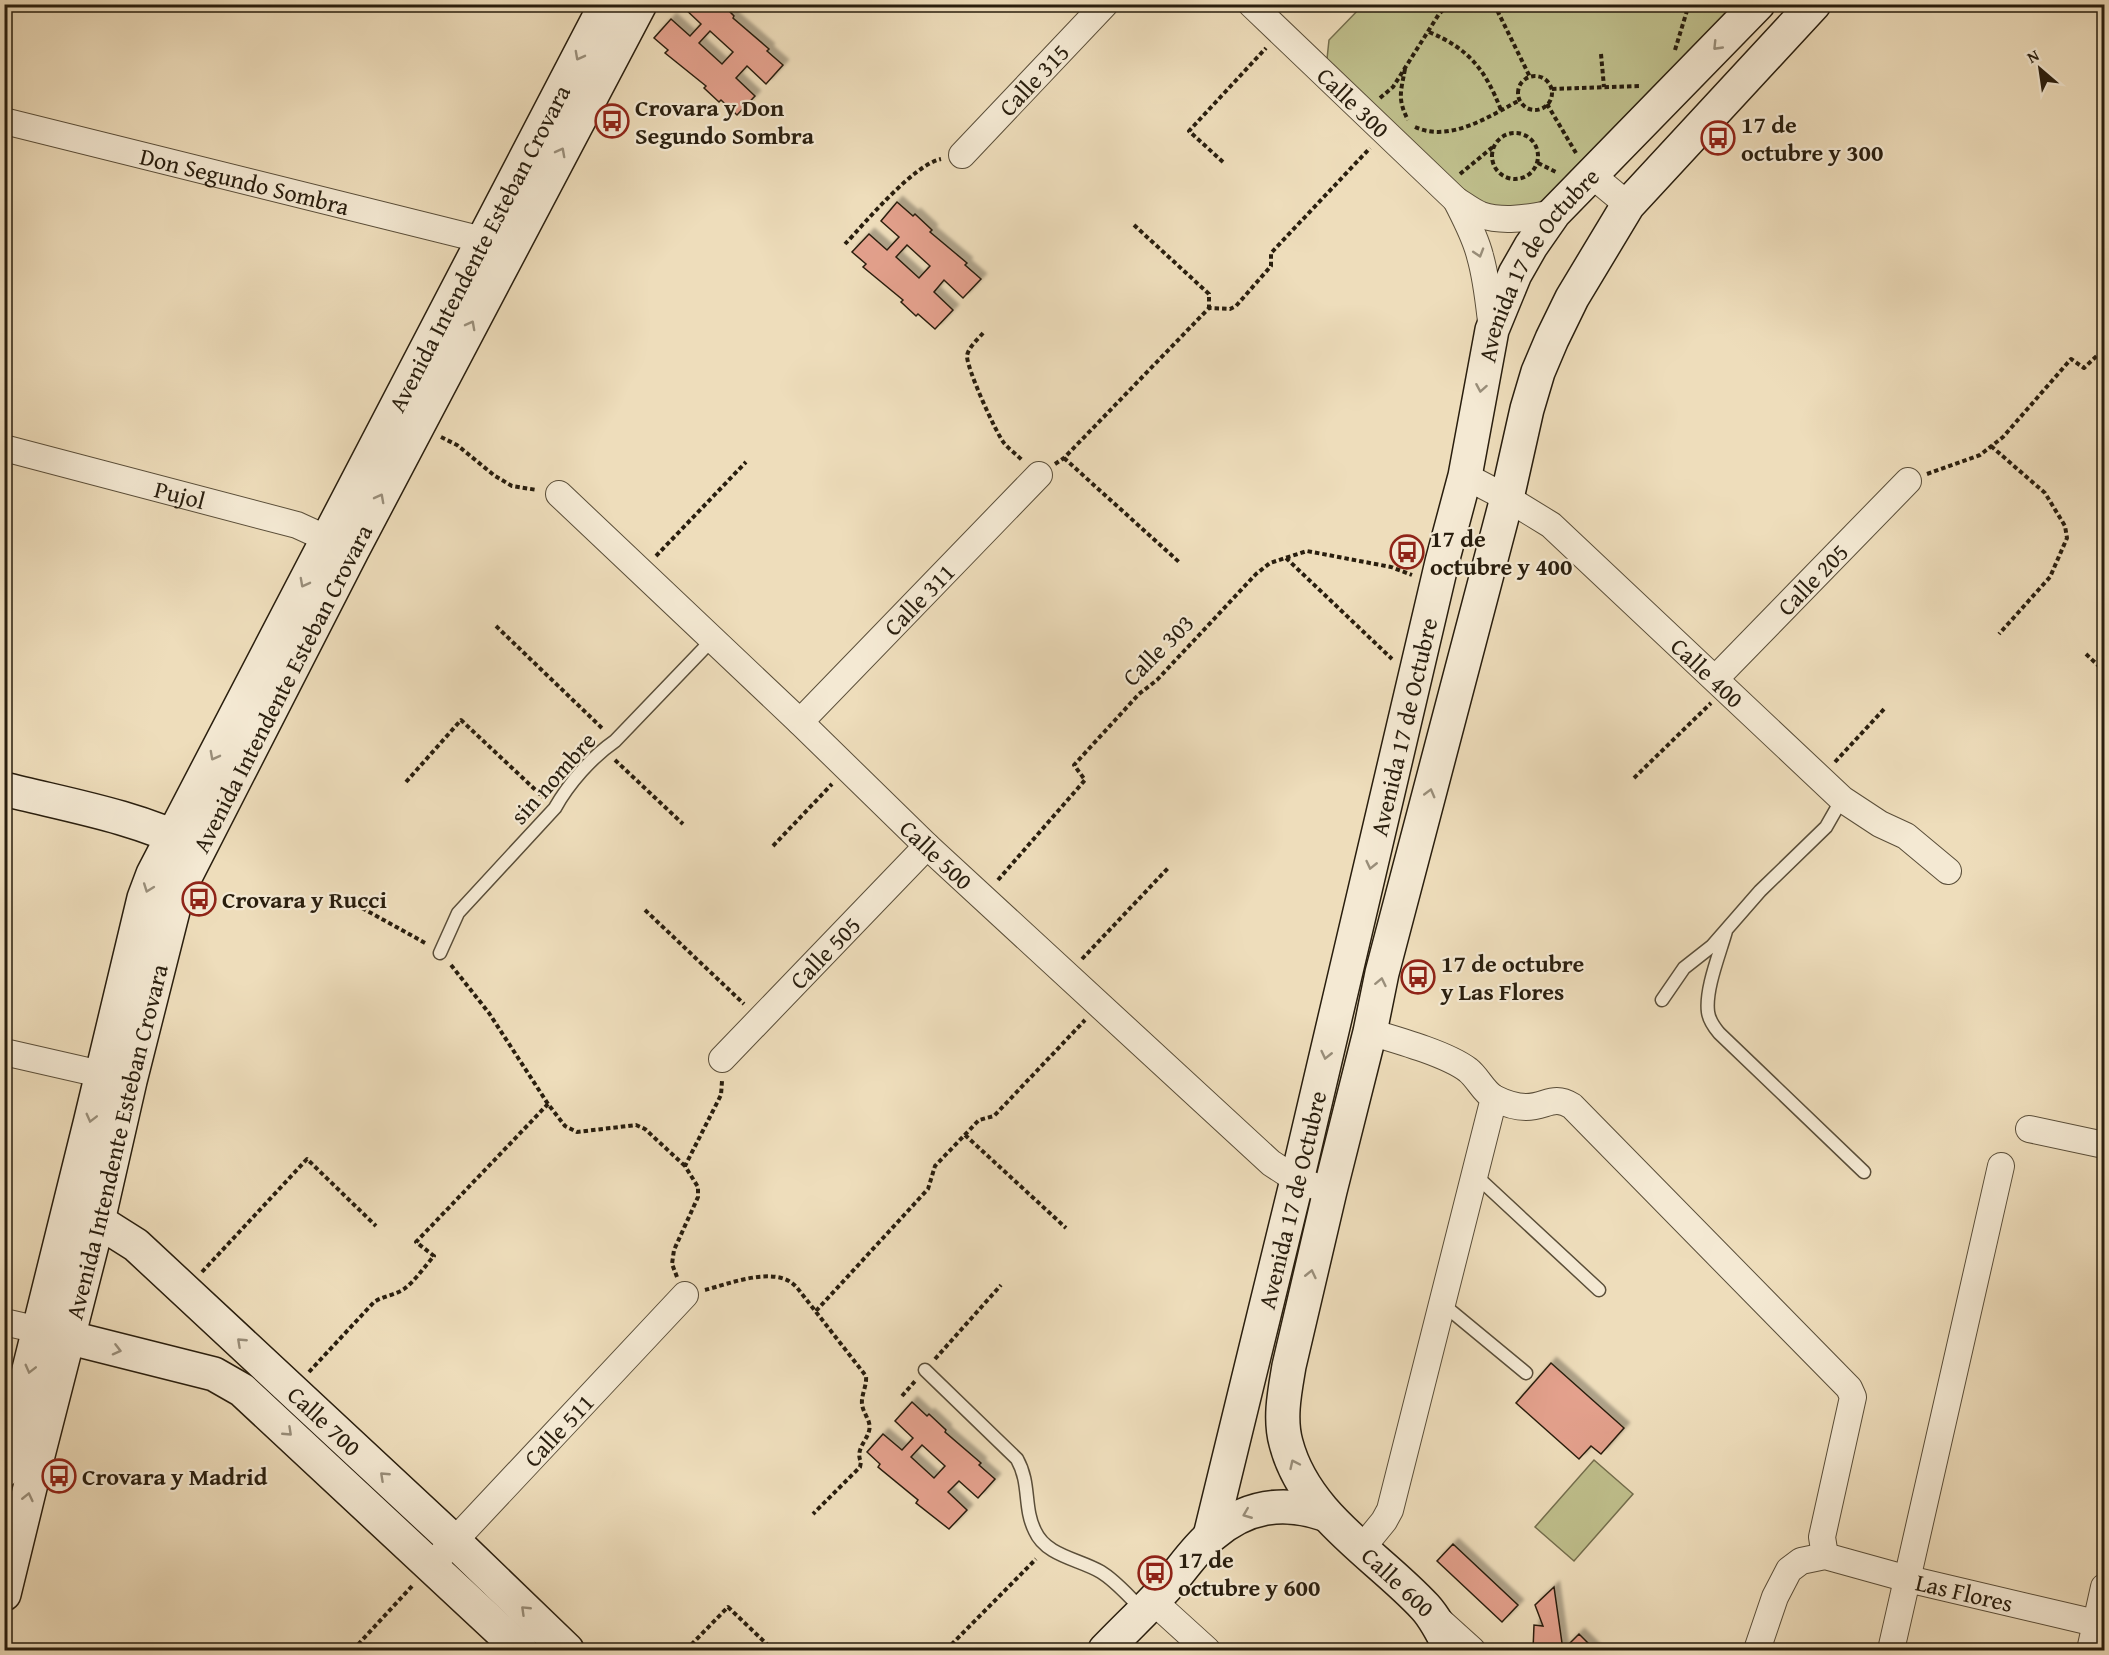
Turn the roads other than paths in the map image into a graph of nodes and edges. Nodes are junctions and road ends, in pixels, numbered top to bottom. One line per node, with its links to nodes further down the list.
1 (606, 4): 13 (main road, Avenida Intendente Esteban Crovara, one-way to 13)
2 (640, 4): 21 (main road, Avenida Intendente Esteban Crovara, one-way to 2)
3 (1105, 4): 8 (street, Calle 315)
4 (1251, 4): 10 (street, Calle 300)
5 (1758, 4): 9 (main road, Avenida 17 de Octubre, one-way to 9)
6 (1814, 4): 11 (main road, Avenida 17 de Octubre)
7 (4, 121): 13 (street, Don Segundo Sombra)
8 (962, 155)
9 (1579, 171): 11 (street); 12 (main road, Avenida 17 de Octubre)
10 (1461, 190): 12 (street); 14 (street, one-way to 14)
11 (1628, 205): 20 (main road, Avenida 17 de Octubre)
12 (1554, 213): 14 (main road, Avenida 17 de Octubre)
13 (483, 240): 21 (main road, Avenida Intendente Esteban Crovara)
14 (1492, 330): 17 (main road, Avenida 17 de Octubre, one-way to 17)
15 (4, 447): 21 (street, Pujol)
16 (1039, 475): 24 (street, Calle 311)
17 (1465, 476): 20 (street, Calle 400); 43 (main road, Avenida 17 de Octubre, one-way to 43)
18 (1908, 481): 23 (street, Calle 205)
19 (559, 494): 22 (street, Calle 500)
20 (1507, 498): 23 (street, Calle 400); 33 (main road, Avenida 17 de Octubre, one-way to 20)
21 (340, 544): 27 (main road, Avenida Intendente Esteban Crovara)
22 (712, 640): 24 (street, Calle 500); 31 (lane, sin nombre)
23 (1721, 683): 26 (street, Calle 400)
24 (800, 722): 28 (street, Calle 500)
25 (4, 789): 27 (main road)
26 (1842, 799): 29 (street, Calle 400); 30 (lane)
27 (186, 842): 36 (main road, Avenida Intendente Esteban Crovara)
28 (927, 846): 35 (street, Calle 505); 43 (street, Calle 500)
29 (1948, 871)
30 (1726, 931): 32 (lane); 41 (lane)
31 (440, 953)
32 (1662, 1000)
33 (1370, 1032): 37 (street); 44 (main road, Avenida 17 de Octubre)
34 (4, 1052): 36 (street)
35 (722, 1059)
36 (116, 1078): 45 (main road, Avenida Intendente Esteban Crovara, one-way to 45); 46 (main road, Avenida Intendente Esteban Crovara)
37 (1494, 1098): 42 (street); 59 (street)
38 (2029, 1129): 39 (street)
39 (2104, 1145)
40 (2001, 1166): 62 (street)
41 (1864, 1172)
42 (1474, 1174): 47 (lane); 49 (street)
43 (1297, 1180): 44 (street, Calle 500); 56 (main road, Avenida 17 de Octubre)
44 (1330, 1191): 55 (main road, Avenida 17 de Octubre, one-way to 44)
45 (67, 1215): 46 (main road, Calle 700); 51 (main road, Avenida Intendente Esteban Crovara)
46 (98, 1221): 51 (main road, Avenida Intendente Esteban Crovara); 57 (main road, Calle 700, one-way to 46)
47 (1599, 1290)
48 (685, 1295): 57 (street, Calle 511)
49 (1440, 1310): 53 (lane); 58 (street)
50 (4, 1322): 51 (street)
51 (54, 1334): 54 (main road, Avenida Intendente Esteban Crovara, one-way to 54); 60 (main road, Calle 700, one-way to 60); 61 (main road, Avenida Intendente Esteban Crovara, one-way to 51)
52 (925, 1370): 64 (lane)
53 (1526, 1373)
54 (4, 1470)
55 (1324, 1514): 56 (main road, one-way to 56); 58 (main road, Calle 600)
56 (1210, 1536): 64 (main road)
57 (454, 1541): 60 (street, Calle 511); 68 (main road, Calle 700, one-way to 57)
58 (1362, 1548): 65 (main road, Calle 600)
59 (1825, 1556): 62 (street, Las Flores); 73 (street)
60 (432, 1565): 67 (main road, Calle 700)
61 (6, 1577)
62 (1908, 1579): 66 (street, Las Flores); 74 (street)
63 (2104, 1587): 66 (street)
64 (1148, 1606): 69 (main road); 70 (street)
65 (1427, 1609): 71 (main road); 72 (street, Calle 600)
66 (2100, 1625): 75 (street)
67 (521, 1650)
68 (567, 1650)
69 (1105, 1650)
70 (1207, 1650)
71 (1450, 1650)
72 (1472, 1650)
73 (1758, 1650)
74 (1891, 1650)
75 (2090, 1650)

